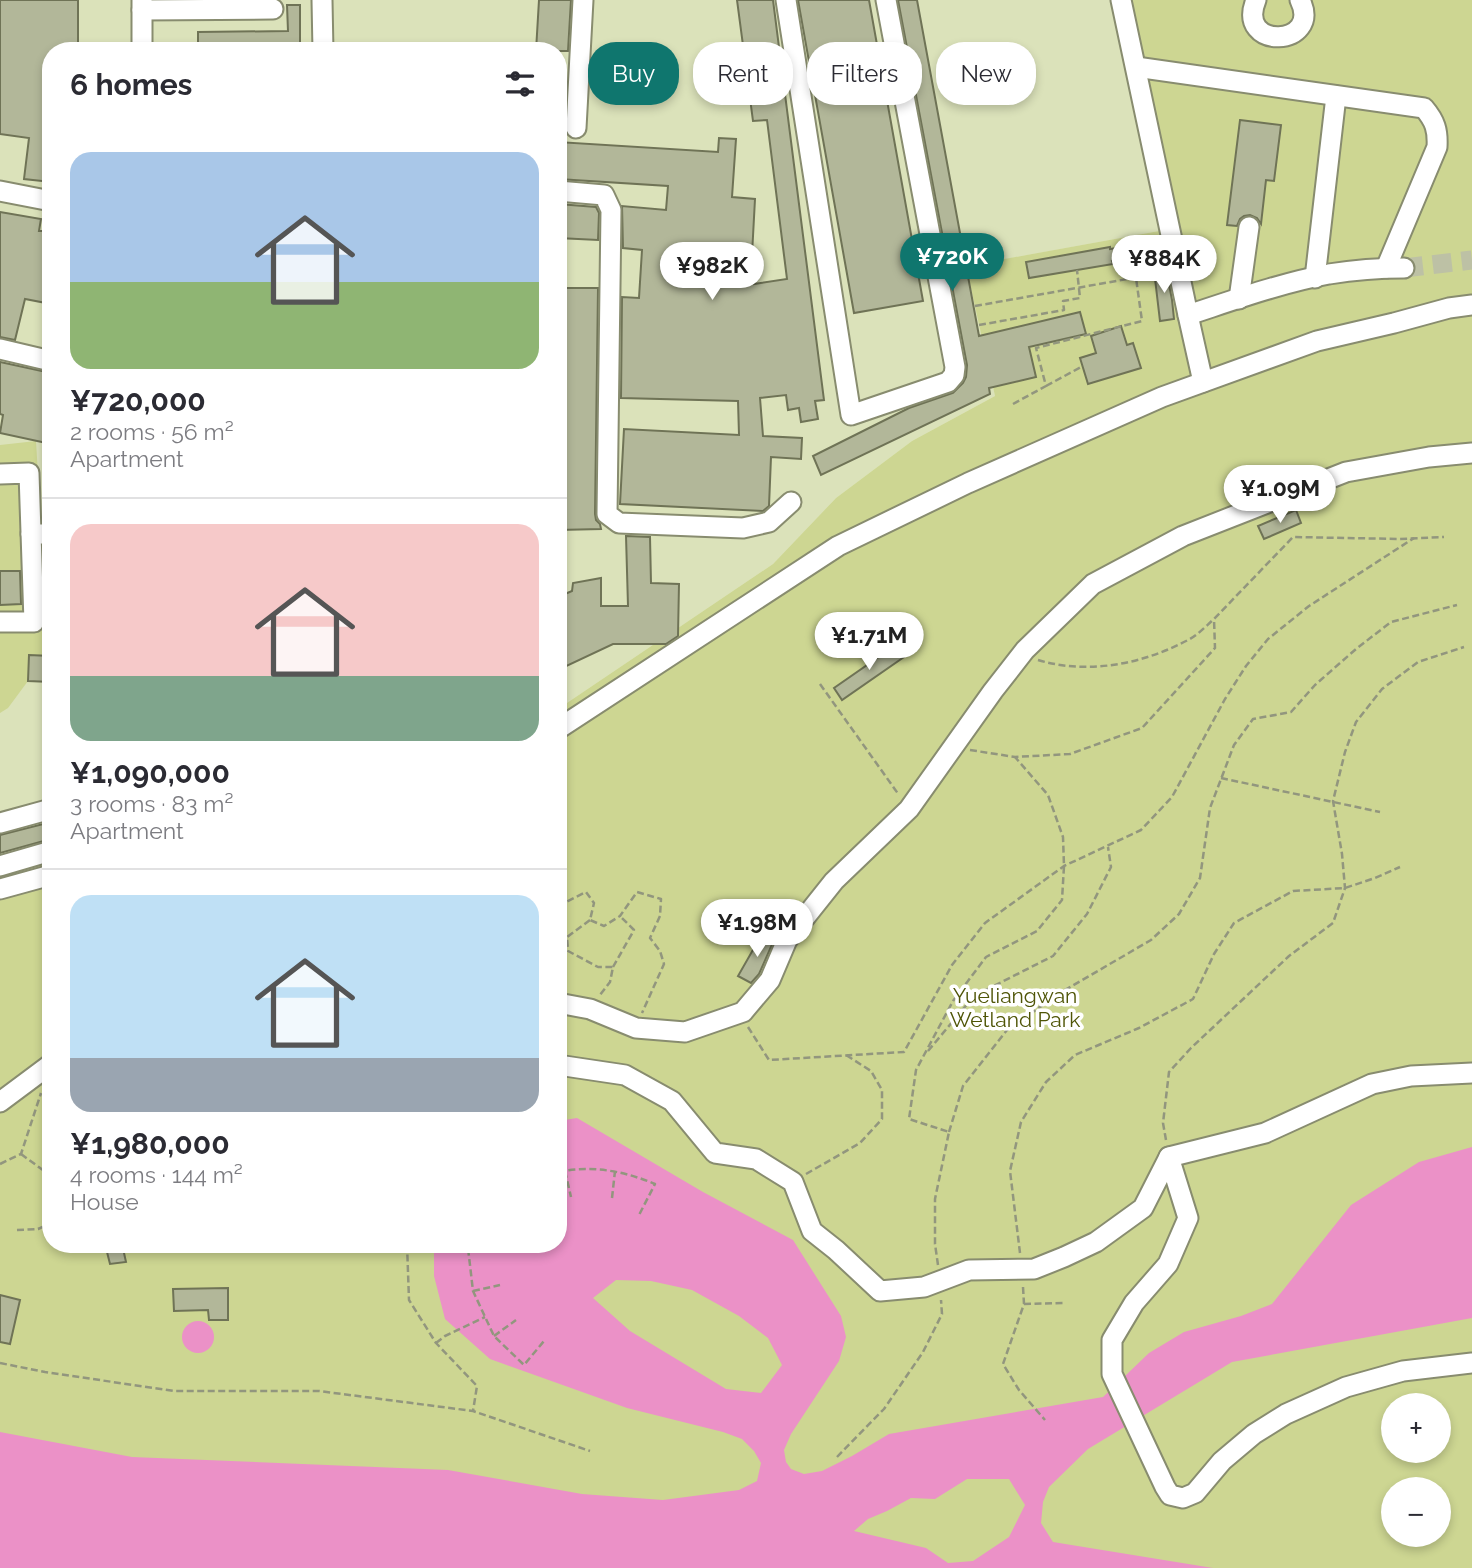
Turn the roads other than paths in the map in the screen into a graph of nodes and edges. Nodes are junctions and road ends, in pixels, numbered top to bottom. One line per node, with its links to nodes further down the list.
1 (322, 0): 11 (street)
2 (583, 0): 14 (street)
3 (786, 0): 4 (street)
4 (886, 0)
5 (1121, 0): 12 (street)
6 (1256, 0): 7 (street)
7 (1300, 0)
8 (142, 5): 9 (street); 10 (street)
9 (273, 9)
10 (142, 42)
11 (323, 42)
12 (1136, 67): 13 (street); 22 (street)
13 (1336, 96): 19 (street); 19 (street)
14 (576, 128)
15 (0, 191): 17 (street)
16 (567, 192): 28 (street)
17 (42, 199)
18 (1249, 227): 20 (street)
19 (1315, 278): 20 (street)
20 (1239, 299): 22 (street)
21 (1472, 305): 25 (street)
22 (1188, 315): 25 (street)
23 (0, 349): 24 (street)
24 (42, 359)
25 (1203, 382): 31 (street)
26 (1472, 453): 38 (street)
27 (0, 474): 29 (street)
28 (791, 502)
29 (41, 534): 30 (street)
30 (0, 622)
31 (567, 723)
32 (42, 811): 33 (street)
33 (0, 823)
34 (42, 853): 35 (street)
35 (0, 866)
36 (42, 877): 37 (street)
37 (0, 889)
38 (567, 1005)
39 (567, 1066): 43 (street)
40 (42, 1071): 42 (street)
41 (1472, 1073): 43 (street)
42 (0, 1102)
43 (1169, 1157): 44 (street)
44 (1472, 1363)

